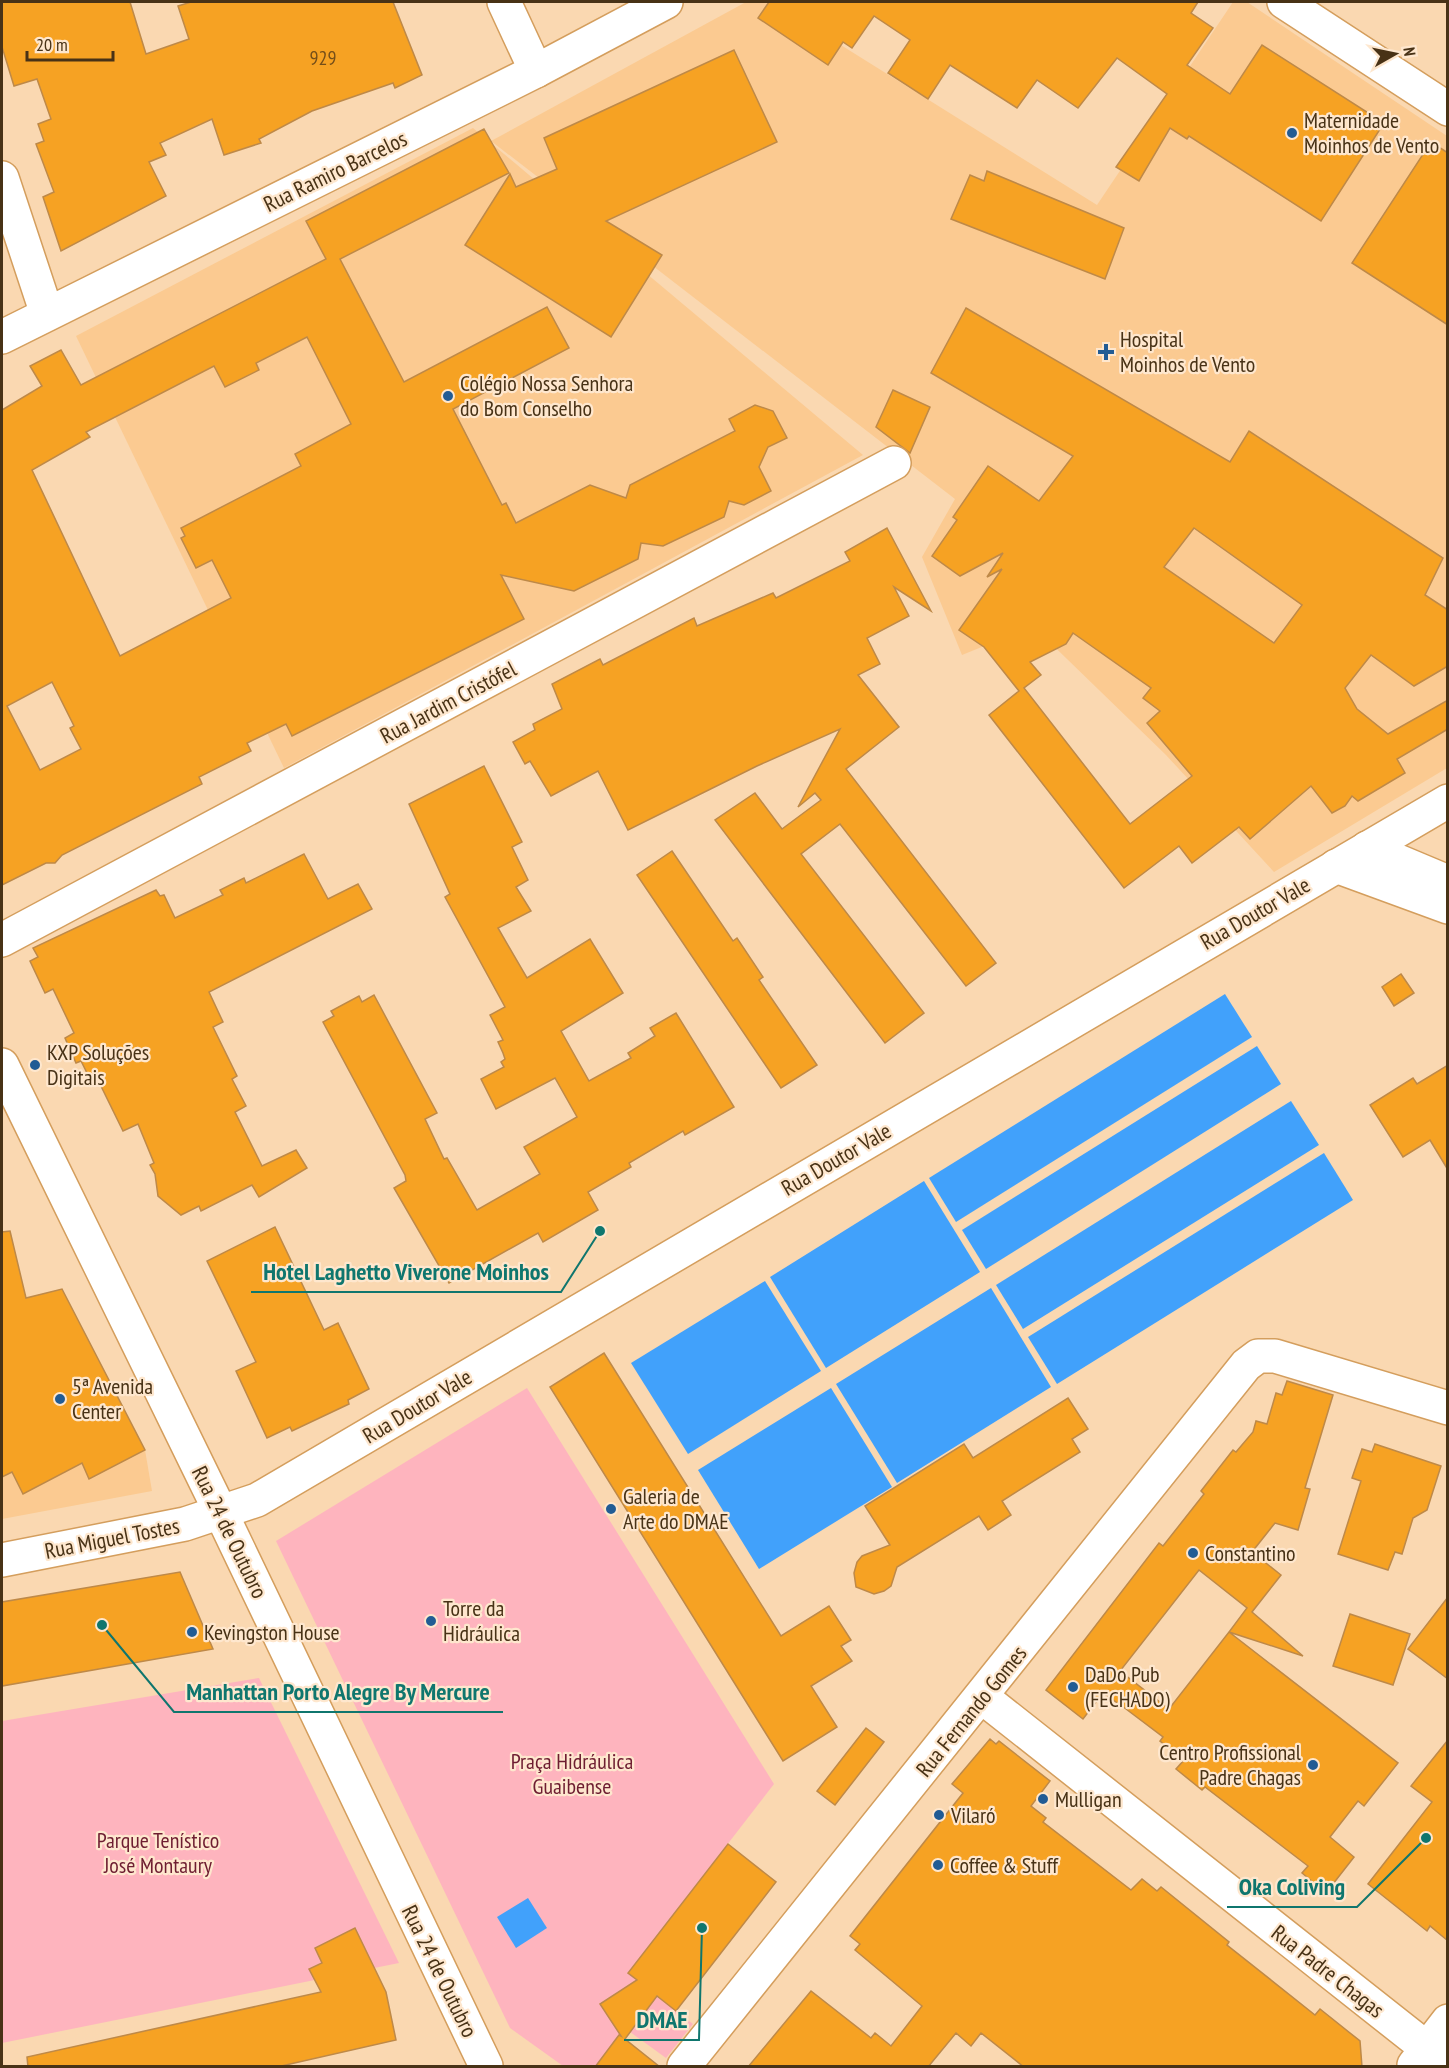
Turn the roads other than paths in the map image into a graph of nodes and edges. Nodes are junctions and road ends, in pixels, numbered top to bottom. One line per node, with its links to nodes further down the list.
1 (504, 2): 4 (street)
2 (666, 2): 4 (street, Rua Ramiro Barcelos)
3 (1284, 2): 5 (street)
4 (536, 71): 7 (street, Rua Ramiro Barcelos)
5 (1448, 109)
6 (2, 178): 7 (street)
7 (47, 314): 8 (street, Rua Ramiro Barcelos)
8 (2, 337)
9 (894, 463): 15 (street, Rua Jardim Cristófel)
10 (1448, 801): 11 (street, Rua Doutor Vale)
11 (1367, 848): 12 (street, Rua Doutor Vale); 13 (street)
12 (1336, 866): 14 (street); 18 (street, Rua Doutor Vale)
13 (1448, 882)
14 (1448, 907)
15 (2, 940)
16 (2, 1065): 18 (street, Rua 24 de Outubro)
17 (1448, 1408): 20 (street, Rua Fernando Gomes)
18 (221, 1513): 19 (street, Rua Miguel Tostes); 23 (street, Rua 24 de Outubro)
19 (2, 1560)
20 (982, 1697): 22 (street, Rua Padre Chagas); 24 (street, Rua Fernando Gomes)
21 (1448, 2021): 22 (street)
22 (1429, 2060)
23 (484, 2066)
24 (684, 2067)

